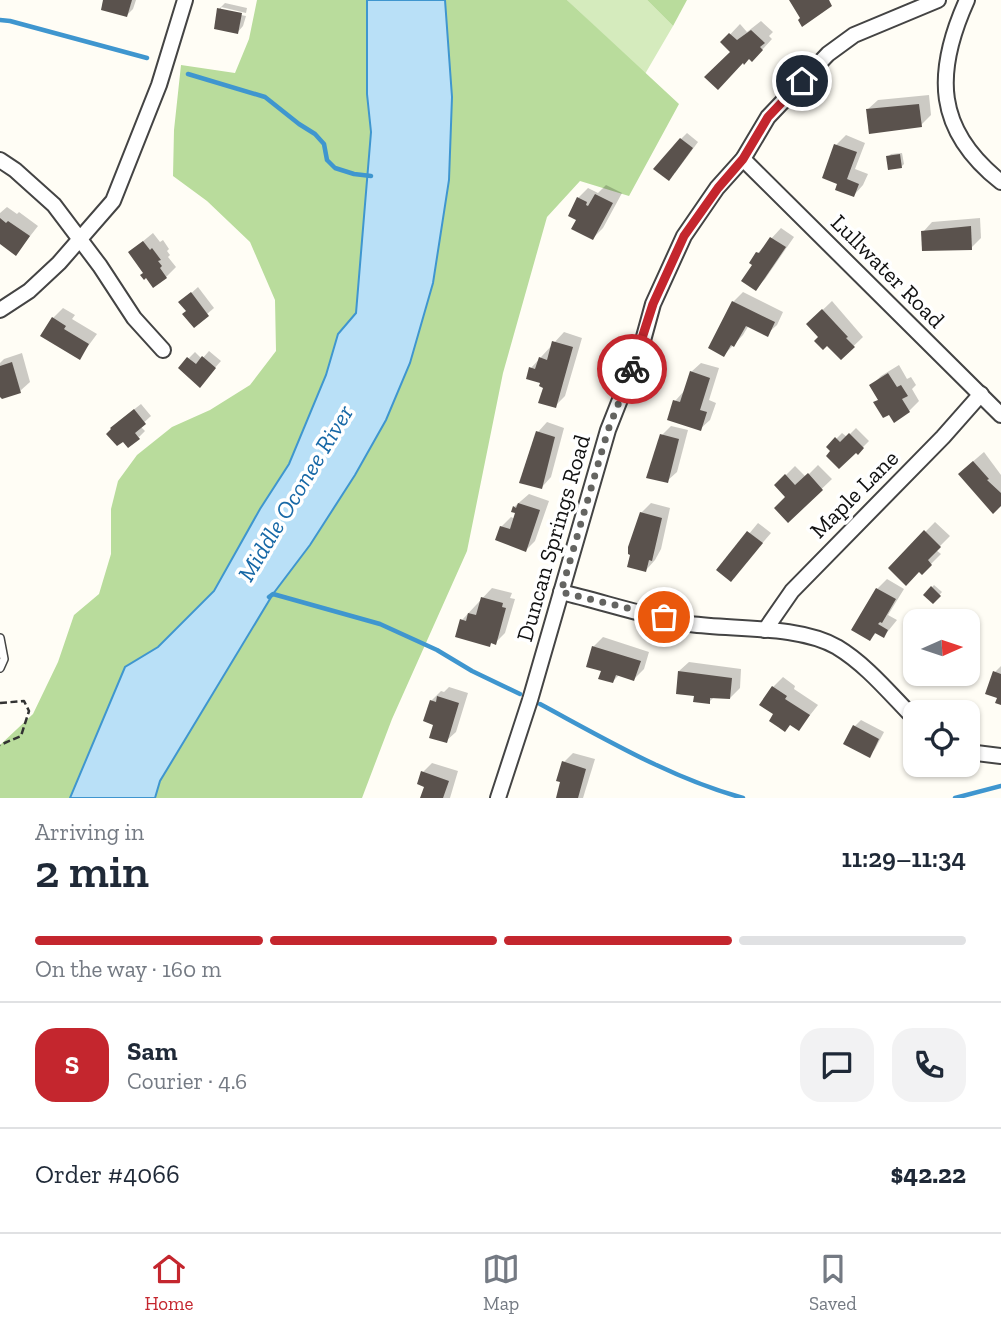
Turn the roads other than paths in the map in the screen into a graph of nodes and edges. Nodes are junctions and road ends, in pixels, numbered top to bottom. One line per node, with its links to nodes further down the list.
1 (185, 0): 7 (street)
2 (938, 0): 4 (street, Duncan Springs Road)
3 (967, 0): 6 (street)
4 (743, 159): 10 (street, Lullwater Road); 12 (street, Duncan Springs Road)
5 (0, 160): 7 (street)
6 (1001, 182)
7 (79, 239): 8 (street); 9 (street)
8 (0, 310)
9 (163, 350)
10 (981, 394): 11 (street, Lullwater Road); 13 (street, Maple Lane)
11 (1001, 415)
12 (561, 592): 13 (street); 19 (street, Duncan Springs Road)
13 (765, 630): 16 (street)
14 (0, 638): 15 (lane)
15 (0, 668)
16 (903, 707)
17 (980, 753): 18 (street)
18 (1001, 755)
19 (498, 798)

